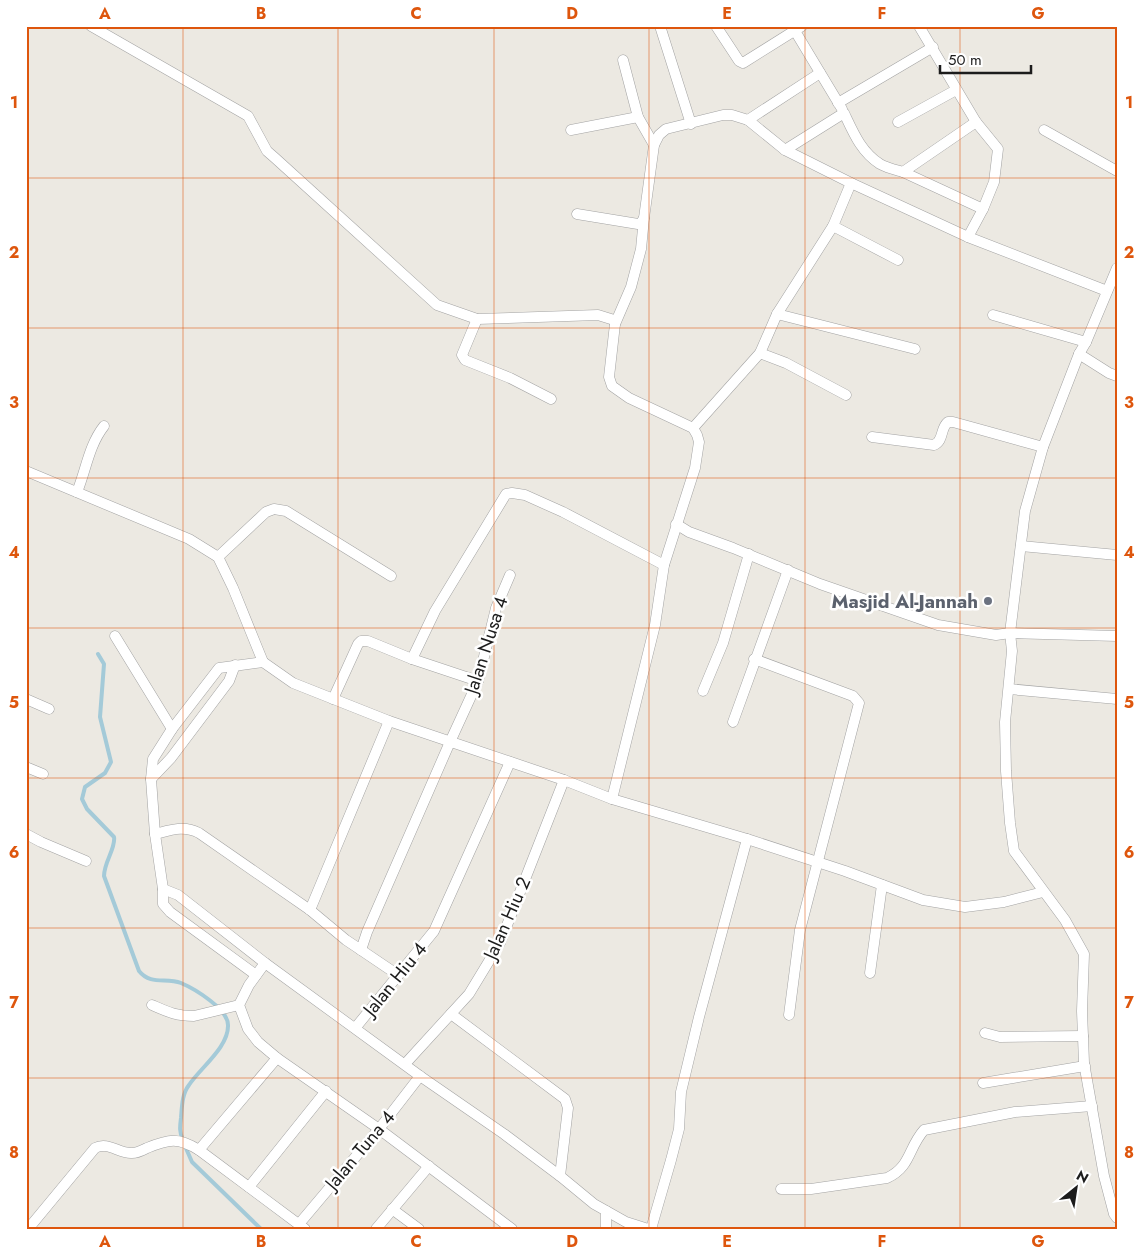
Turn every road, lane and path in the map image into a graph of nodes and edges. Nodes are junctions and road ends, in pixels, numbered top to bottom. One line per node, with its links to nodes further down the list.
1 (91, 26): 34 (street)
2 (660, 26): 16 (street)
3 (716, 26): 5 (street)
4 (922, 27): 6 (street)
5 (796, 28): 8 (street)
6 (933, 47): 9 (street); 10 (street)
7 (623, 60): 12 (street)
8 (820, 73): 10 (street); 13 (street)
9 (956, 90): 14 (street); 15 (street)
10 (838, 104): 11 (street)
11 (844, 113): 20 (street); 22 (street)
12 (638, 117): 17 (street); 19 (street)
13 (748, 120): 16 (street); 20 (street)
14 (898, 122)
15 (976, 122): 22 (street); 24 (street)
16 (691, 124): 19 (street)
17 (571, 130)
18 (1044, 130): 21 (street)
19 (654, 145): 26 (street)
20 (785, 150): 23 (street)
21 (1117, 170)
22 (903, 172): 24 (street)
23 (851, 183): 27 (street); 28 (street)
24 (983, 209): 28 (street)
25 (577, 214): 26 (street)
26 (644, 218): 35 (street)
27 (832, 226): 29 (street); 32 (street)
28 (968, 237): 31 (street)
29 (898, 260)
30 (1117, 268): 31 (street)
31 (1107, 291): 36 (street)
32 (777, 314): 37 (street); 38 (street)
33 (993, 316): 36 (street)
34 (477, 319): 35 (street); 42 (street)
35 (615, 324): 44 (street)
36 (1086, 342): 39 (street)
37 (915, 349)
38 (760, 353): 41 (street); 44 (street)
39 (1079, 354): 40 (street); 46 (street)
40 (1117, 376)
41 (846, 395)
42 (551, 399)
43 (104, 426): 48 (street)
44 (693, 428): 49 (street)
45 (872, 436): 46 (street)
46 (1043, 447): 50 (street)
47 (26, 471): 48 (street)
48 (77, 492): 53 (street)
49 (676, 524): 51 (street); 54 (street)
50 (1021, 546): 52 (street); 58 (street)
51 (749, 554): 55 (street); 67 (street)
52 (1117, 555)
53 (218, 557): 57 (street); 63 (street)
54 (664, 564): 61 (street); 81 (street)
55 (788, 570): 58 (street); 62 (street)
56 (510, 575): 65 (street, Jalan Nusa 4)
57 (391, 576)
58 (1010, 632): 60 (street); 66 (street)
59 (115, 636): 74 (street)
60 (1117, 636)
61 (412, 659): 65 (street); 69 (street)
62 (754, 659): 73 (street); 86 (street)
63 (263, 662): 64 (street); 69 (street)
64 (235, 665): 74 (street); 79 (street)
65 (478, 682): 75 (street, Jalan Nusa 4)
66 (1008, 689): 70 (street); 89 (street)
67 (703, 692)
68 (26, 699): 71 (street)
69 (333, 699): 72 (street)
70 (1117, 699)
71 (49, 709)
72 (389, 721): 75 (street); 90 (street)
73 (733, 722)
74 (172, 729): 79 (street)
75 (450, 742): 76 (street); 91 (street, Jalan Nusa 4)
76 (510, 762): 80 (street); 94 (street, Jalan Hiu 4)
77 (26, 767): 78 (street)
78 (43, 774)
79 (151, 779): 83 (street)
80 (564, 780): 81 (street); 98 (street, Jalan Hiu 2)
81 (612, 799): 84 (street)
82 (26, 834): 85 (street)
83 (155, 834): 88 (street); 90 (street)
84 (748, 839): 86 (street); 125 (street)
85 (86, 861)
86 (817, 862): 87 (street); 99 (street)
87 (882, 885): 89 (street); 93 (street)
88 (163, 889): 92 (street); 95 (street)
89 (1043, 892): 102 (street)
90 (310, 910): 91 (street)
91 (360, 950): 94 (street)
92 (265, 963): 95 (street); 100 (street)
93 (870, 973)
94 (398, 975): 100 (street, Jalan Hiu 4)
95 (256, 976): 97 (street)
96 (152, 1005): 97 (street)
97 (235, 1006): 103 (street)
98 (451, 1014): 104 (street, Jalan Hiu 2); 113 (street)
99 (789, 1015)
100 (356, 1028): 104 (street)
101 (985, 1033): 102 (street)
102 (1083, 1036): 105 (street)
103 (277, 1058): 108 (street); 111 (street)
104 (405, 1064): 106 (street)
105 (1085, 1066): 107 (street); 109 (street)
106 (420, 1076): 110 (street, Jalan Tuna 4); 113 (street)
107 (983, 1083)
108 (326, 1091): 110 (street); 114 (street)
109 (1092, 1106): 115 (street); 118 (street)
110 (379, 1130): 112 (street); 119 (street, Jalan Tuna 4)
111 (196, 1148): 114 (street); 120 (street)
112 (429, 1166): 116 (street); 123 (street)
113 (560, 1176): 117 (street)
114 (249, 1187): 119 (street)
115 (780, 1189)
116 (392, 1209): 121 (street); 122 (street)
117 (606, 1211): 124 (street); 125 (street)
118 (1117, 1218)
119 (302, 1226)
120 (28, 1229)
121 (376, 1229)
122 (419, 1229)
123 (512, 1229)
124 (606, 1229)
125 (649, 1229)

